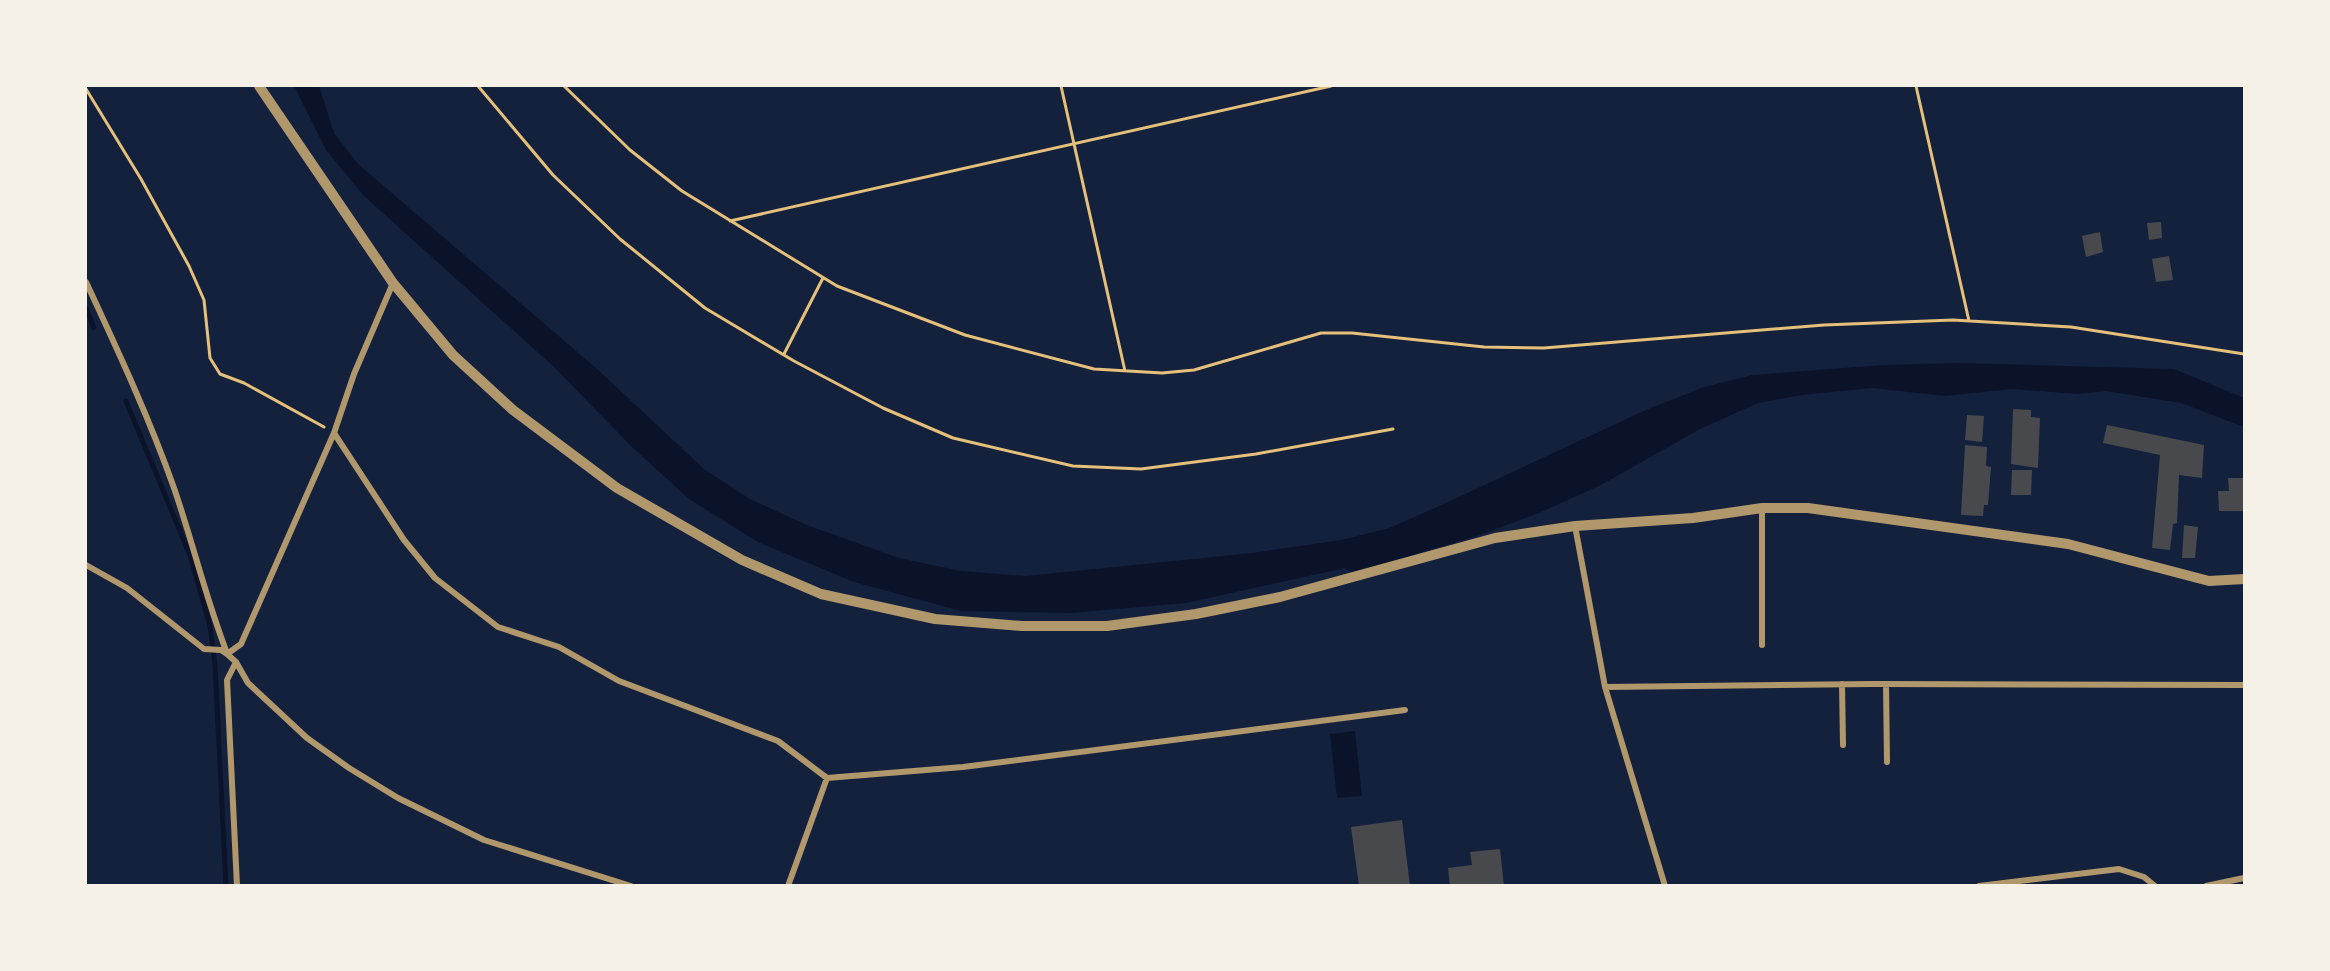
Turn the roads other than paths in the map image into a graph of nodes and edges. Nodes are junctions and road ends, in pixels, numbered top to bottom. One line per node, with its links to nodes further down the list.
1 (259, 86): 3 (street)
2 (86, 282): 10 (street)
3 (393, 283): 4 (street); 6 (street)
4 (334, 433): 10 (street); 19 (street)
5 (1762, 508): 6 (street); 8 (street); 9 (street)
6 (1575, 526): 15 (street)
7 (86, 565): 10 (street)
8 (2244, 579)
9 (1762, 645)
10 (224, 652): 11 (street)
11 (236, 662): 21 (street); 22 (street)
12 (1842, 684): 13 (street); 15 (street); 17 (street)
13 (1886, 684): 14 (street); 18 (street)
14 (2244, 685)
15 (1605, 687): 24 (street)
16 (1405, 710): 19 (street)
17 (1843, 745)
18 (1887, 762)
19 (827, 778): 23 (street)
20 (2244, 878): 27 (street)
21 (237, 885)
22 (631, 885)
23 (788, 885)
24 (1665, 885)
25 (1979, 885): 26 (street)
26 (2155, 885)
27 (2206, 885)

